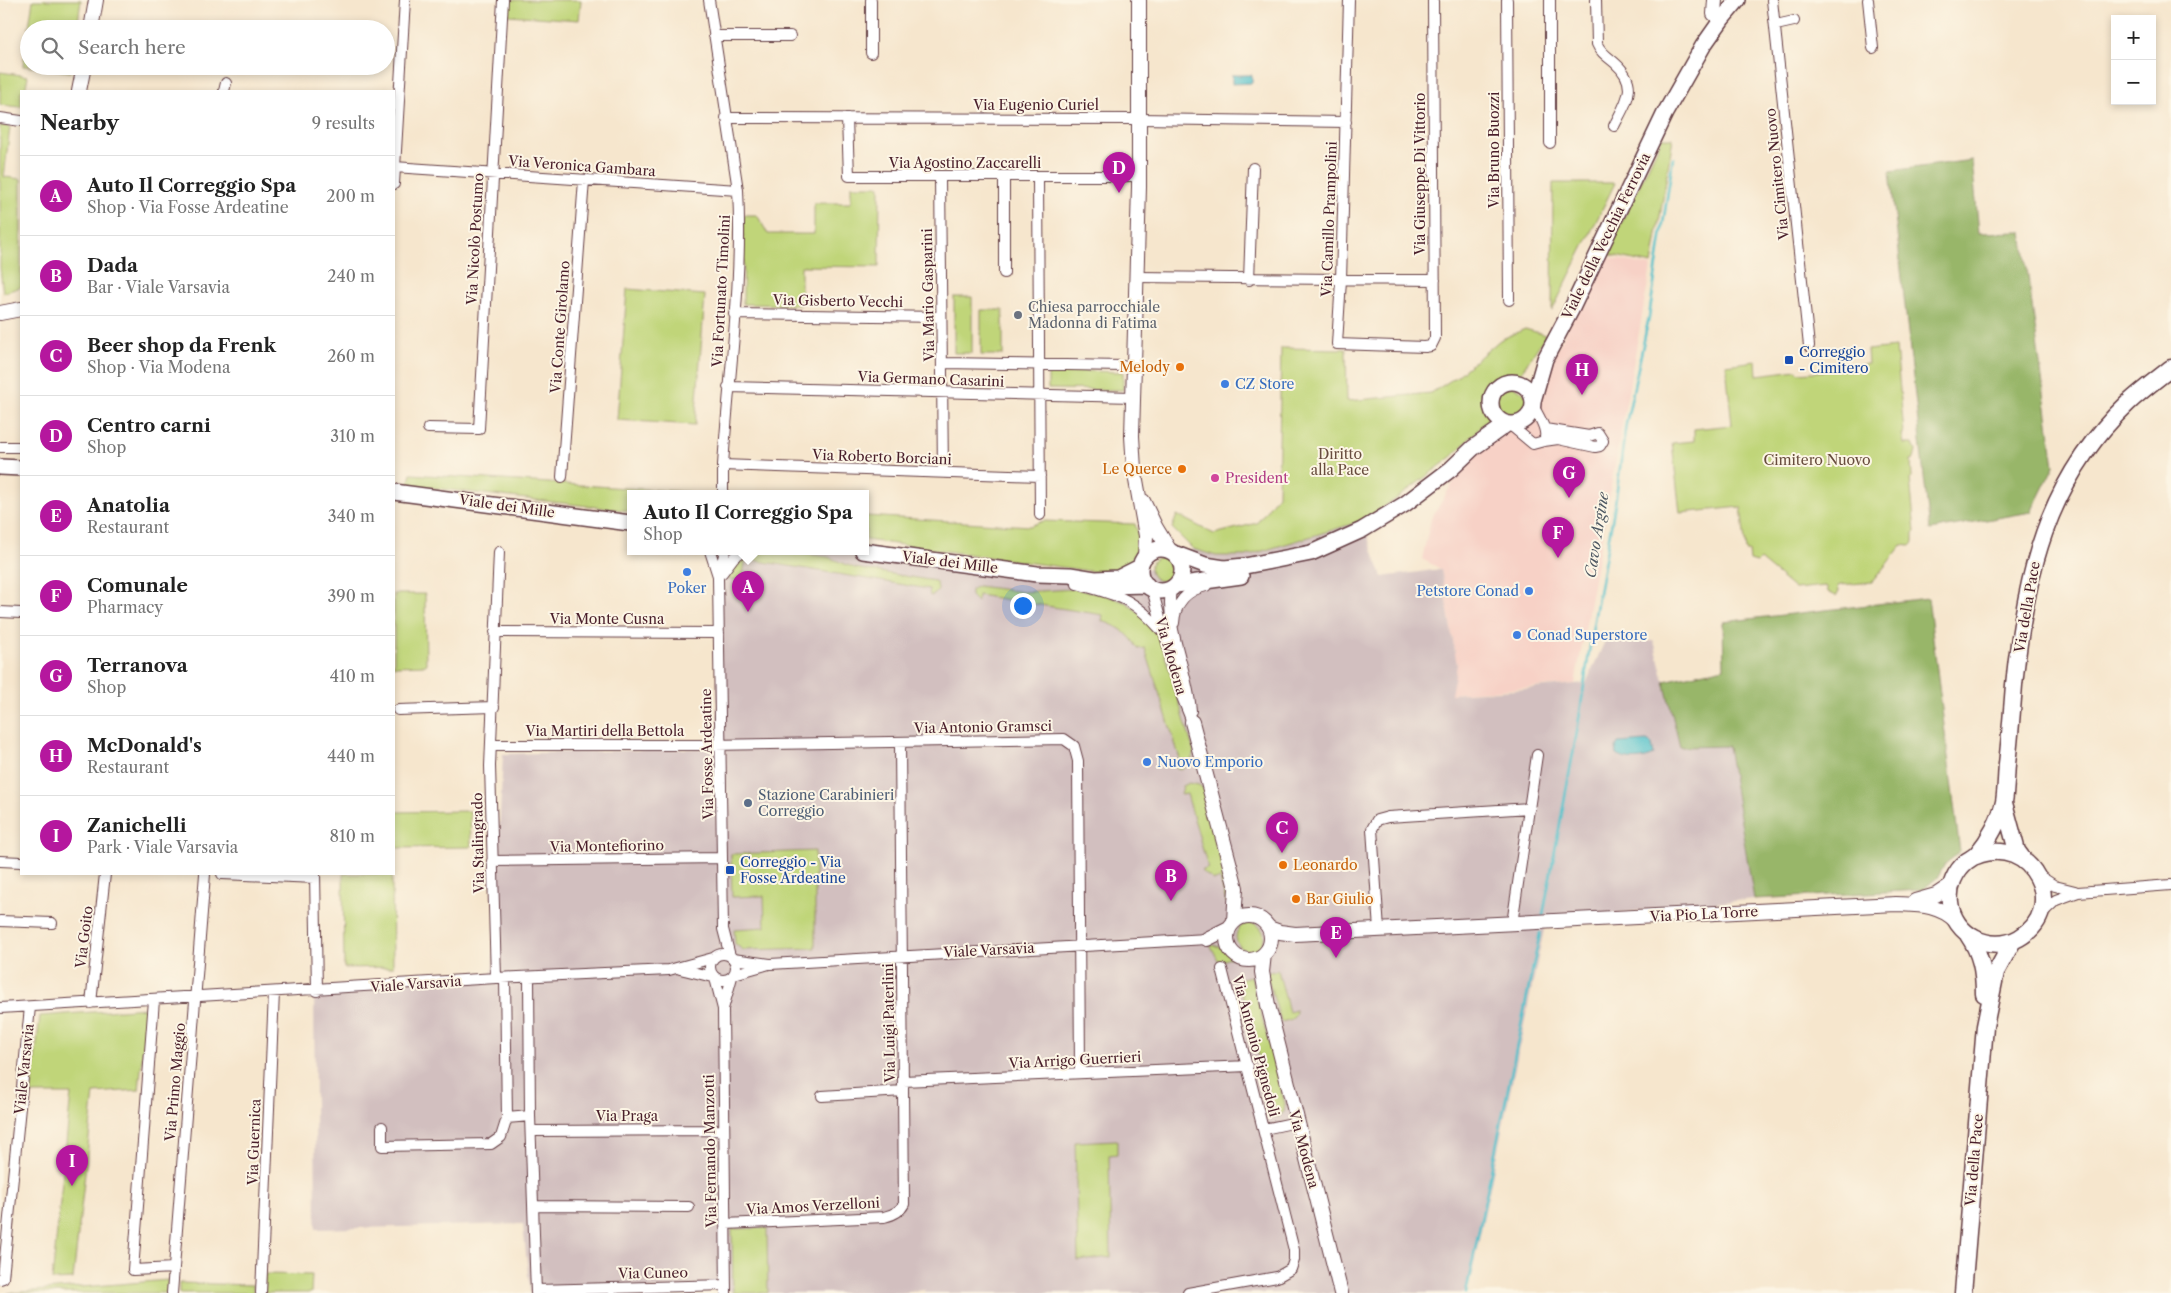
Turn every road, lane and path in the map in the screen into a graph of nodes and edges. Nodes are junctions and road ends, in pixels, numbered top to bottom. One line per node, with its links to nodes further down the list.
1 (96, 0): 17 (street)
2 (404, 0): 35 (street)
3 (503, 0): 38 (street, Via Nicolò Postumo)
4 (709, 0): 20 (street, Via Fortunato Timolini)
5 (871, 0): 23 (street)
6 (1139, 0): 30 (street)
7 (1348, 0): 32 (street, Via Camillo Prampolini)
8 (1432, 0): 49 (street, Via Giuseppe Di Vittorio)
9 (1507, 0): 50 (street, Via Bruno Buozzi)
10 (1550, 0): 34 (street)
11 (1596, 0): 33 (street)
12 (1725, 0): 16 (main road, Viale della Vecchia Ferrovia)
13 (1738, 0): 26 (main road, Viale della Vecchia Ferrovia)
14 (1772, 0): 19 (street, Via Cimitero Nuovo)
15 (1868, 0): 22 (street)
16 (1714, 7): 26 (main road, Viale della Vecchia Ferrovia)
17 (93, 20)
18 (1794, 21): 19 (street)
19 (1776, 25): 56 (street, Via Cimitero Nuovo)
20 (714, 36): 21 (street); 28 (street, Via Fortunato Timolini)
21 (790, 36)
22 (1873, 48)
23 (871, 54)
24 (83, 75): 25 (street)
25 (80, 90)
26 (1665, 113): 57 (main road, Viale della Vecchia Ferrovia)
27 (0, 118): 31 (street)
28 (726, 118): 29 (street, Via Eugenio Curiel); 44 (street, Via Fortunato Timolini)
29 (847, 118): 30 (street, Via Eugenio Curiel); 41 (street, Via Agostino Zaccarelli)
30 (1139, 119): 32 (street, Via Eugenio Curiel); 40 (street)
31 (20, 121)
32 (1346, 122): 48 (street, Via Camillo Prampolini)
33 (1614, 126)
34 (1550, 143)
35 (395, 150)
36 (395, 167): 38 (street, Via Veronica Gambara)
37 (1253, 168): 47 (street)
38 (492, 174): 43 (street, Via Veronica Gambara); 70 (street, Via Nicolò Postumo)
39 (1004, 176): 41 (street, Via Agostino Zaccarelli); 42 (street, Via Agostino Zaccarelli); 45 (street)
40 (1139, 176): 42 (street, Via Agostino Zaccarelli); 46 (street)
41 (940, 177): 54 (street, Via Mario Gasparini)
42 (1038, 177): 59 (street)
43 (584, 180): 44 (street, Via Veronica Gambara); 81 (street, Via Conte Girolamo)
44 (738, 190): 53 (street, Via Fortunato Timolini)
45 (1004, 273)
46 (1137, 277): 47 (street); 66 (street)
47 (1249, 280): 48 (street)
48 (1341, 280): 49 (street); 55 (street, Via Camillo Prampolini)
49 (1435, 280): 55 (street, Via Giuseppe Di Vittorio)
50 (1509, 300)
51 (20, 309): 52 (street)
52 (0, 313)
53 (734, 314): 54 (street, Via Gisberto Vecchi); 63 (street, Via Fortunato Timolini)
54 (941, 316): 58 (street, Via Mario Gasparini)
55 (1432, 346)
56 (1810, 346)
57 (1545, 359): 62 (main road, Viale della Vecchia Ferrovia); 67 (main road, Viale della Vecchia Ferrovia)
58 (943, 363): 59 (street); 64 (street, Via Mario Gasparini)
59 (1040, 364): 60 (street); 65 (street)
60 (1123, 366)
61 (2171, 368): 115 (main road, Via della Pace)
62 (1512, 382): 67 (main road); 68 (main road, Viale della Vecchia Ferrovia)
63 (728, 388): 64 (street, Via Germano Casarini); 76 (street, Via Fortunato Timolini)
64 (943, 393): 65 (street, Via Germano Casarini); 79 (street, Via Mario Gasparini)
65 (1040, 397): 66 (street, Via Germano Casarini); 80 (street)
66 (1133, 397): 85 (street)
67 (1533, 403): 69 (main road, Viale della Vecchia Ferrovia); 71 (street)
68 (1490, 405): 69 (main road); 75 (main road, Viale della Vecchia Ferrovia)
69 (1508, 424): 72 (street); 75 (main road, Viale della Vecchia Ferrovia)
70 (428, 428)
71 (1545, 430): 72 (street); 72 (street)
72 (1544, 441)
73 (0, 447): 74 (street)
74 (20, 447)
75 (1473, 448): 94 (main road, Viale della Vecchia Ferrovia)
76 (723, 465): 79 (street, Via Roberto Borciani); 82 (street, Via Fortunato Timolini); 83 (street, Via Fortunato Timolini)
77 (0, 468): 78 (main road)
78 (20, 468)
79 (943, 472): 80 (street, Via Roberto Borciani)
80 (1040, 476): 86 (street)
81 (562, 477)
82 (716, 490)
83 (723, 490)
84 (395, 492): 87 (main road, Viale dei Mille)
85 (1139, 493): 90 (street); 95 (street)
86 (1040, 515)
87 (627, 522)
88 (499, 552): 105 (street, Via Stalingrado)
89 (869, 552): 96 (main road, Viale dei Mille)
90 (1173, 553): 94 (main road, Viale della Vecchia Ferrovia); 95 (main road, Viale dei Mille); 101 (main road)
91 (711, 555): 98 (street, Via Fosse Ardeatine)
92 (724, 555): 98 (street, Via Fosse Ardeatine)
93 (737, 555): 98 (street)
94 (1296, 557): 97 (main road, Viale della Vecchia Ferrovia)
95 (1143, 561): 96 (main road, Viale dei Mille); 100 (main road)
96 (1037, 574): 99 (main road, Viale dei Mille)
97 (1241, 576): 101 (main road, Viale della Vecchia Ferrovia); 104 (street, Via Modena)
98 (718, 578): 106 (street, Via Fosse Ardeatine)
99 (1076, 584): 100 (main road, Viale dei Mille); 107 (street, Viale dei Mille)
100 (1149, 587): 101 (main road, Viale dei Mille); 107 (street, Via Modena)
101 (1173, 587): 104 (street, Via Modena)
102 (0, 612): 103 (street)
103 (20, 613)
104 (1174, 629): 110 (street, Via Modena)
105 (495, 632): 106 (street, Via Monte Cusna); 108 (street, Via Stalingrado)
106 (719, 633): 113 (street, Via Fosse Ardeatine)
107 (1164, 633): 110 (street, Via Modena)
108 (494, 707): 109 (street); 112 (street, Via Stalingrado)
109 (398, 710)
110 (1192, 722): 130 (street, Via Modena)
111 (900, 743): 113 (street, Via Antonio Gramsci); 147 (street, Via Antonio Gramsci); 150 (street, Via Luigi Paterlini)
112 (491, 745): 113 (street, Via Martiri della Bettola); 121 (street, Via Stalingrado)
113 (720, 745): 118 (street, Via Fosse Ardeatine)
114 (1537, 755): 116 (street)
115 (2004, 803): 117 (main road, Via della Pace); 119 (main road, Via della Pace)
116 (1530, 808): 139 (street); 142 (street)
117 (1976, 856): 119 (main road); 128 (main road)
118 (722, 858): 121 (street, Via Montefiorino); 141 (street, Via Fosse Ardeatine)
119 (2023, 859): 123 (main road)
120 (0, 861): 122 (street)
121 (492, 861): 159 (street, Via Stalingrado)
122 (20, 862)
123 (2036, 873): 131 (street); 134 (main road)
124 (105, 875): 165 (street, Via Goito)
125 (206, 875): 163 (street, Via Primo Maggio)
126 (268, 875): 127 (street)
127 (315, 876): 161 (street)
128 (1951, 885): 132 (street, Via Pio La Torre); 136 (main road)
129 (2171, 885): 131 (street)
130 (1236, 888): 133 (street, Via Modena); 138 (street, Via Modena)
131 (2078, 892): 134 (street)
132 (1896, 904): 136 (street, Via Pio La Torre); 139 (street, Via Pio La Torre)
133 (1254, 916): 138 (street); 140 (street)
134 (2038, 916): 146 (main road)
135 (0, 921): 137 (street)
136 (1956, 921): 144 (main road)
137 (52, 923)
138 (1231, 924): 145 (street, Viale Varsavia); 148 (street)
139 (1512, 924): 142 (street, Via Pio La Torre)
140 (1269, 928): 143 (street, Via Pio La Torre); 149 (street)
141 (722, 929): 151 (street, Via Fosse Ardeatine); 152 (street, Via Fosse Ardeatine)
142 (1379, 930): 143 (street, Via Pio La Torre)
143 (1295, 934): 149 (street, Via Pio La Torre)
144 (1968, 935): 146 (main road); 170 (main road, Via della Pace)
145 (1208, 939): 147 (street, Viale Varsavia); 148 (street, Viale Varsavia)
146 (2012, 941): 170 (main road, Via della Pace)
147 (1078, 946): 150 (street, Viale Varsavia); 172 (street)
148 (1228, 947): 153 (street)
149 (1266, 951): 153 (street); 166 (street, Via Modena)
150 (902, 955): 154 (street, Viale Varsavia); 173 (street, Via Luigi Paterlini)
151 (714, 957): 152 (street, Viale Varsavia); 155 (street, Viale Varsavia); 160 (street)
152 (731, 958): 154 (street, Viale Varsavia); 157 (street)
153 (1241, 958): 166 (street, Via Modena)
154 (770, 964): 157 (street, Viale Varsavia)
155 (679, 969): 158 (street, Viale Varsavia); 160 (street, Viale Varsavia)
156 (1222, 969): 171 (street, Via Antonio Pignedoli)
157 (733, 976): 160 (street, Viale Varsavia); 169 (street, Via Fernando Manzotti)
158 (529, 977): 159 (street, Viale Varsavia); 175 (street)
159 (500, 978): 161 (street, Viale Varsavia); 176 (street, Via Stalingrado)
160 (714, 978): 169 (street, Via Fernando Manzotti)
161 (317, 990): 162 (street, Viale Varsavia)
162 (274, 993): 163 (street, Viale Varsavia); 193 (street, Via Guernica)
163 (195, 997): 164 (street, Viale Varsavia); 186 (street, Via Primo Maggio)
164 (154, 1000): 165 (street, Viale Varsavia); 186 (street)
165 (90, 1003): 167 (street, Viale Varsavia)
166 (1268, 1005): 177 (street, Via Modena)
167 (30, 1007): 168 (street, Viale Varsavia); 187 (street, Viale Varsavia)
168 (0, 1008)
169 (723, 1009): 180 (street, Via Fernando Manzotti)
170 (1985, 1026): 196 (main road, Via della Pace)
171 (1248, 1066): 172 (street, Via Arrigo Guerrieri); 179 (street, Via Antonio Pignedoli)
172 (1080, 1073): 173 (street, Via Arrigo Guerrieri)
173 (903, 1086): 174 (street, Via Luigi Paterlini); 184 (street, Via Luigi Paterlini)
174 (822, 1096)
175 (530, 1116): 176 (street); 181 (street)
176 (507, 1118): 178 (street)
177 (1297, 1122): 179 (street, Via Antonio Pignedoli); 195 (street, Via Modena)
178 (382, 1127)
179 (1264, 1129): 194 (street, Via Antonio Pignedoli)
180 (723, 1130): 181 (street, Via Praga); 185 (street, Via Fernando Manzotti)
181 (531, 1131): 182 (street)
182 (533, 1206): 183 (street); 190 (street)
183 (689, 1207)
184 (901, 1209): 185 (street, Via Amos Verzelloni)
185 (724, 1224): 188 (street, Via Fernando Manzotti)
186 (174, 1268): 192 (street, Via Primo Maggio)
187 (0, 1279)
188 (726, 1289): 189 (street, Via Cuneo)
189 (639, 1290): 191 (street, Via Cuneo)
190 (536, 1291): 191 (street, Via Cuneo)
191 (550, 1291)
192 (172, 1293)
193 (261, 1293)
194 (1188, 1293)
195 (1341, 1293)
196 (1963, 1293)

